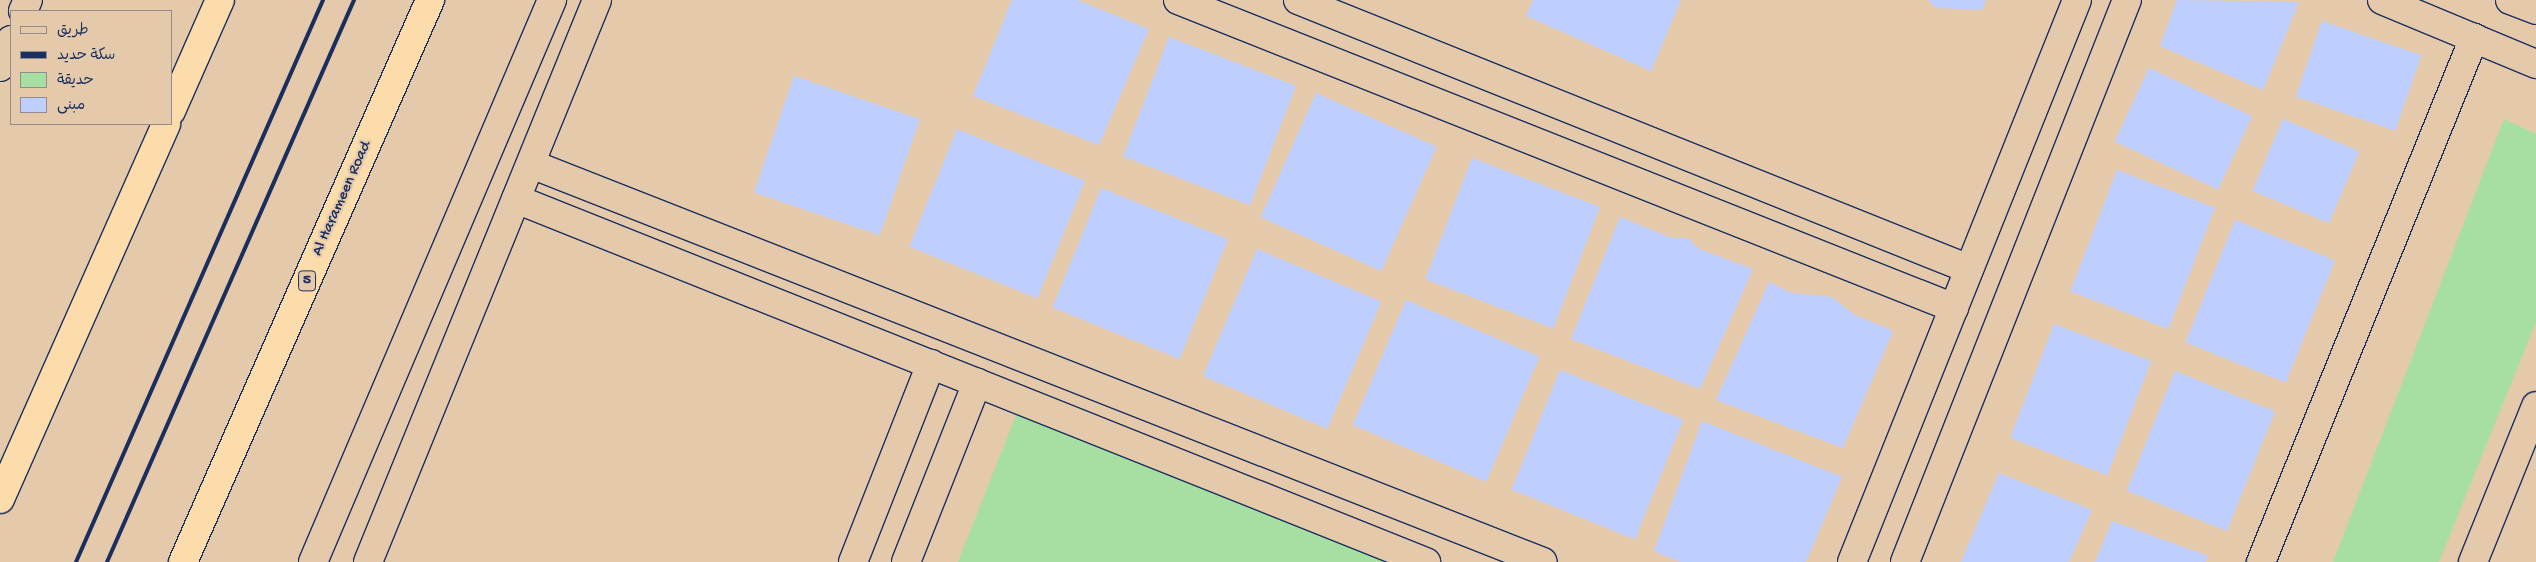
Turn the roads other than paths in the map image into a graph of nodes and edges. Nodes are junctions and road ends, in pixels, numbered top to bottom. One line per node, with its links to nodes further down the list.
1 (220, 0): 16 (highway)
2 (430, 0): 27 (highway, Al Harameen Road / 5)
3 (552, 0): 28 (street)
4 (597, 0): 18 (street)
5 (1178, 0): 21 (street)
6 (1298, 0): 20 (street)
7 (2077, 0): 20 (street)
8 (2127, 0): 35 (street)
9 (2382, 0): 12 (street)
10 (2510, 0): 11 (street)
11 (2536, 10)
12 (2474, 38): 14 (street); 36 (street)
13 (10, 42): 15 (street)
14 (2536, 64)
15 (0, 67)
16 (172, 109)
17 (166, 125): 25 (highway)
18 (530, 164): 19 (street); 26 (street)
19 (516, 200): 22 (street); 29 (street)
20 (1969, 269): 21 (street)
21 (1954, 308): 34 (street)
22 (931, 364): 23 (street); 30 (street)
23 (977, 383): 31 (street); 32 (street)
24 (2536, 406): 37 (street)
25 (0, 499)
26 (1482, 551): 33 (street)
27 (183, 562)
28 (313, 562)
29 (368, 562)
30 (853, 562)
31 (906, 562)
32 (1426, 562)
33 (1543, 562)
34 (1852, 562)
35 (1905, 562)
36 (2261, 562)
37 (2473, 562)

